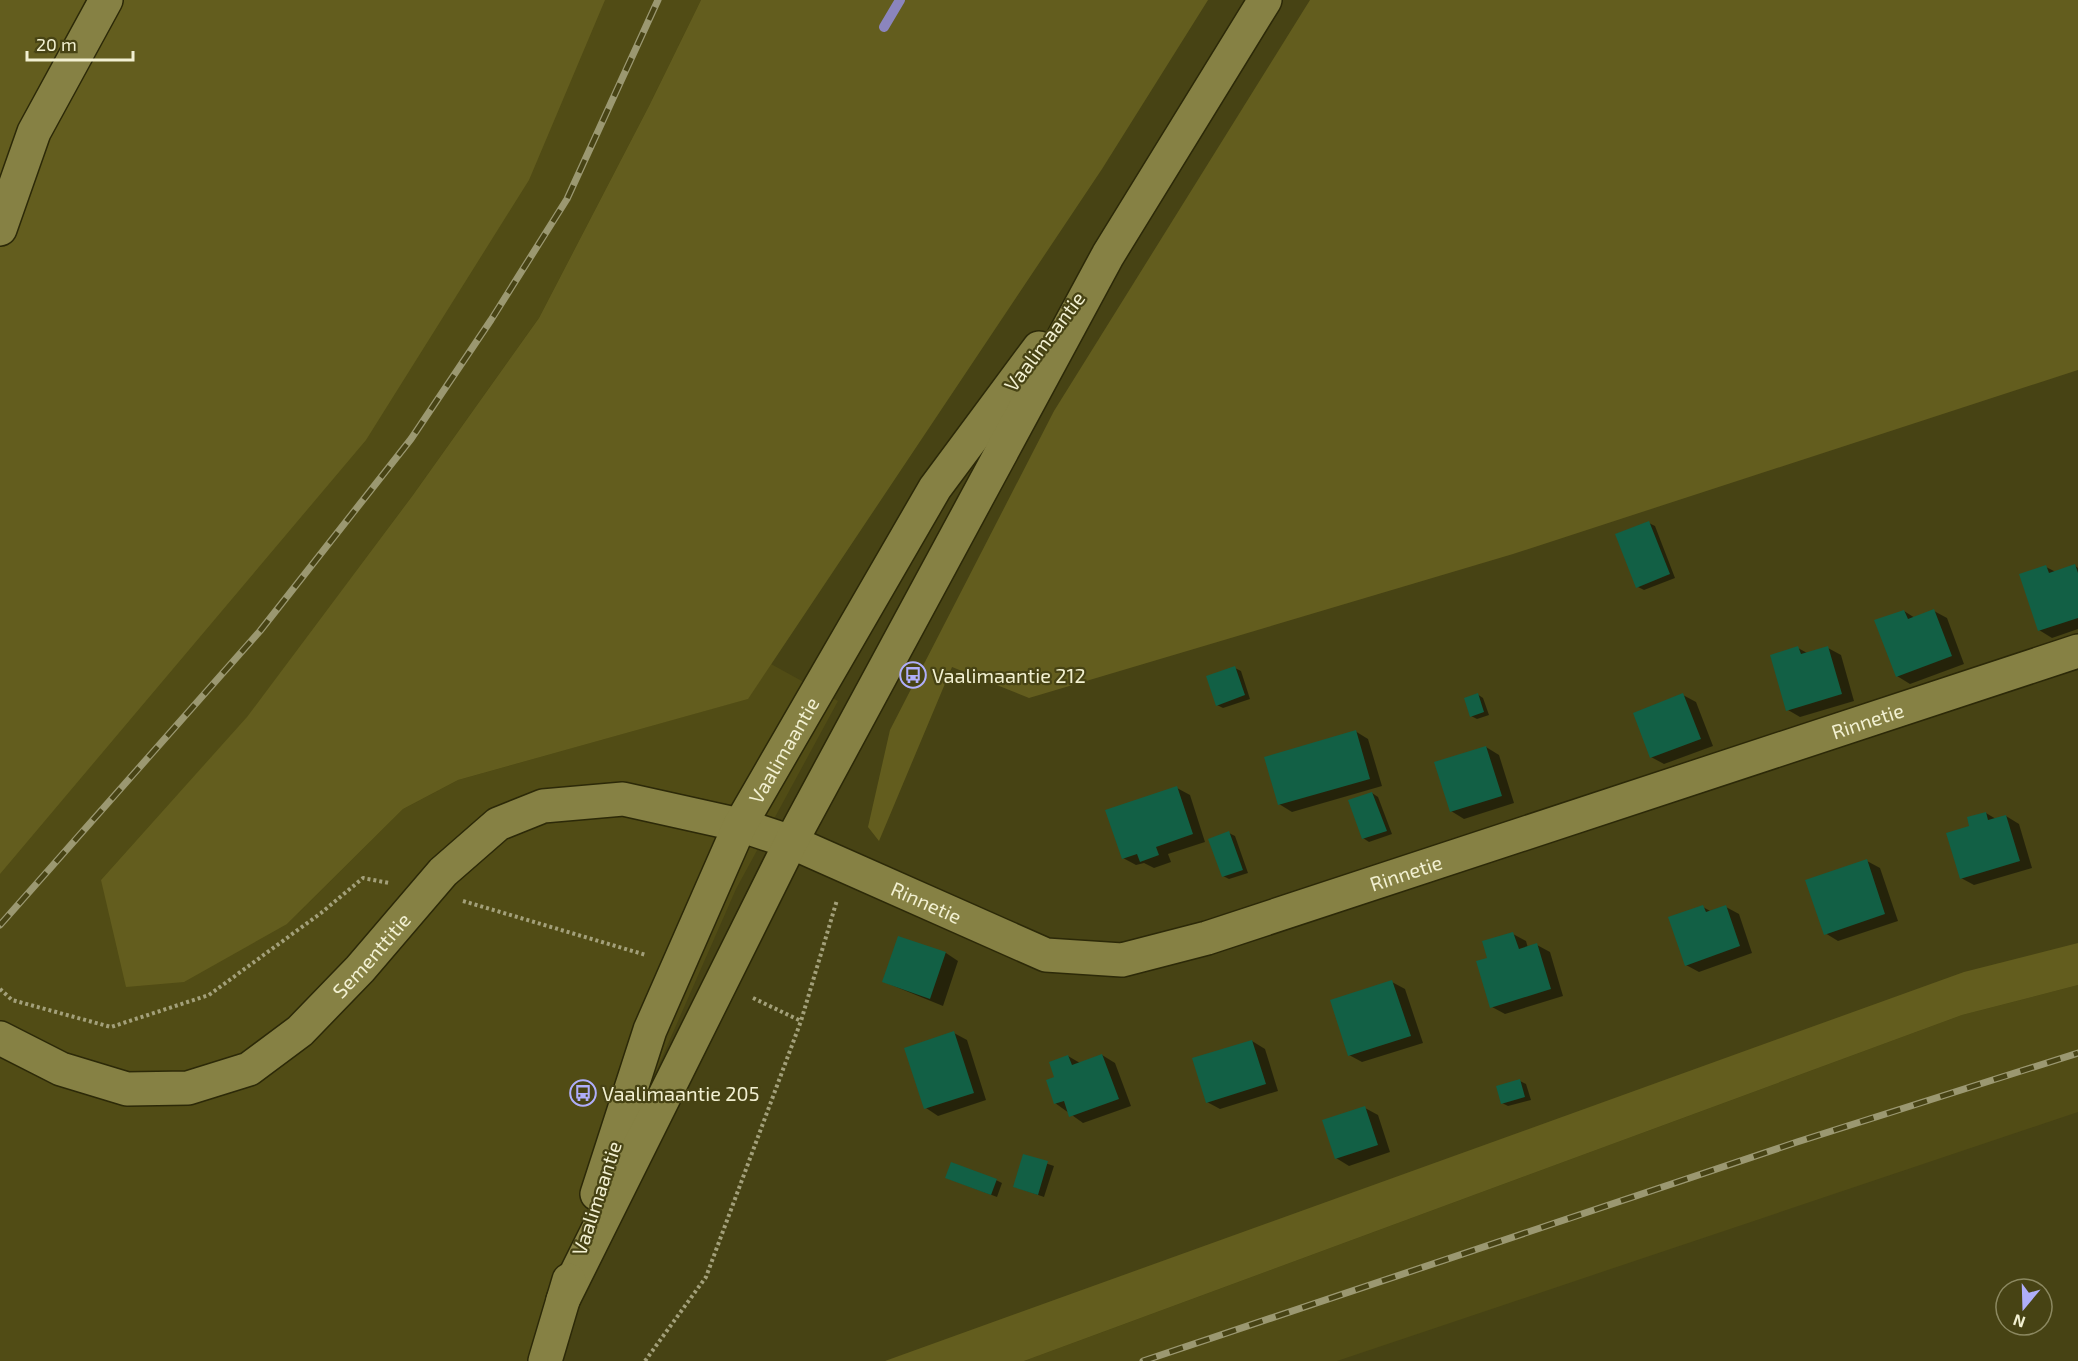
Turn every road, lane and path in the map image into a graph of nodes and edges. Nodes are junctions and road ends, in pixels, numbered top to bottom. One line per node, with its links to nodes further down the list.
1 (106, 0): 3 (main road)
2 (1265, 0): 4 (main road, Vaalimaantie)
3 (0, 229)
4 (1108, 255): 6 (main road, Vaalimaantie); 7 (main road, Vaalimaantie)
5 (2078, 651): 8 (main road, Rinnetie)
6 (740, 825): 7 (main road, Rinnetie); 9 (main road, Sementtitie); 10 (main road, Vaalimaantie)
7 (791, 842): 8 (main road, Rinnetie); 10 (main road, Vaalimaantie)
8 (847, 867): 12 (path)
9 (0, 1038)
10 (563, 1300): 11 (main road, Vaalimaantie)
11 (545, 1361)
12 (645, 1361)

